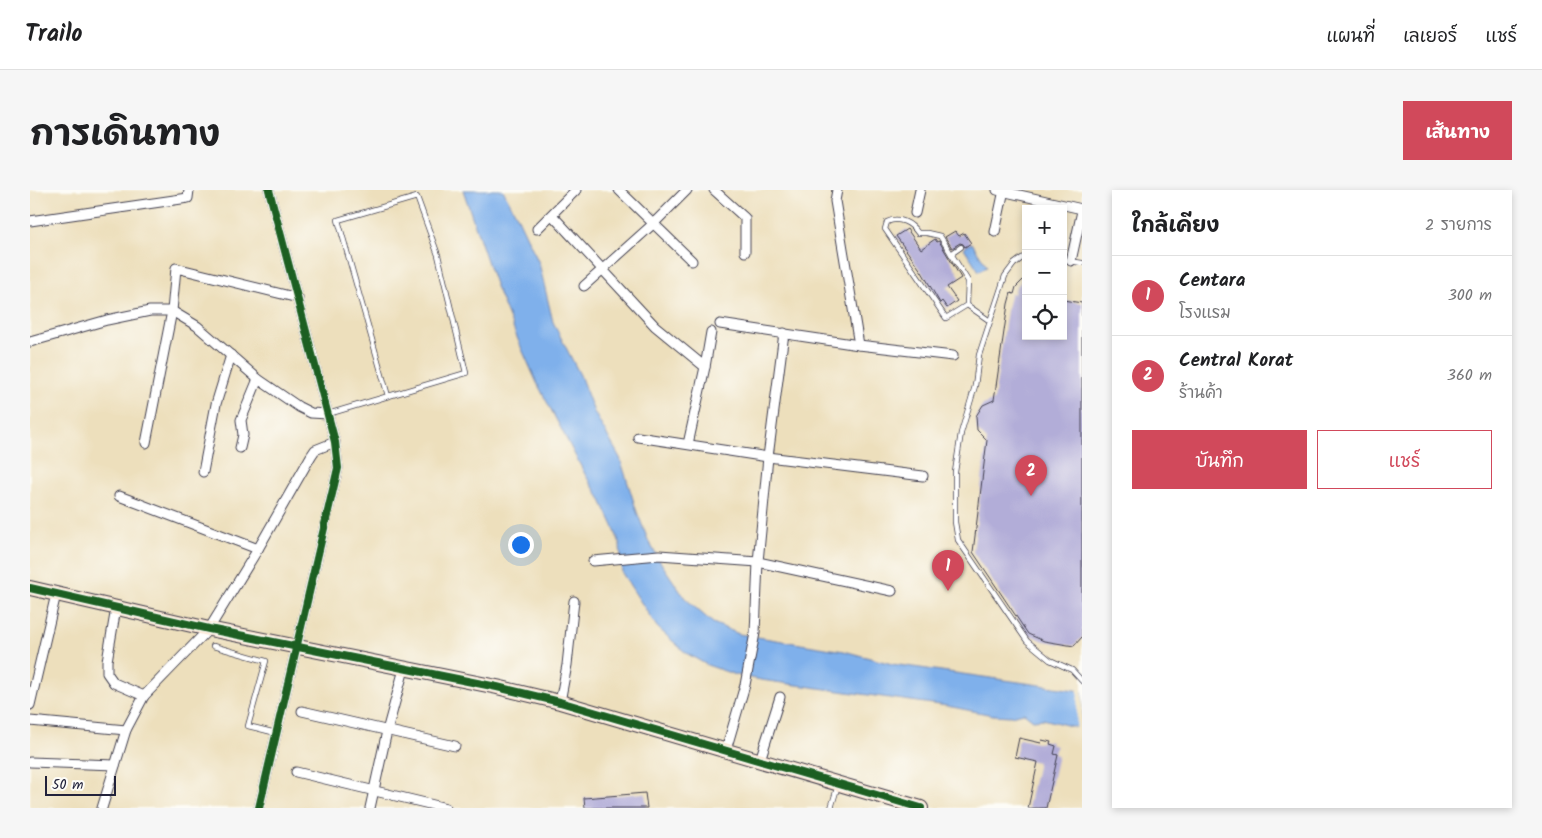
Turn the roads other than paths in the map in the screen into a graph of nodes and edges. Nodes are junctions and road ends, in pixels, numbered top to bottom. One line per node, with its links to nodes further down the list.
1 (189, 190): 13 (street)
2 (269, 190): 26 (street)
3 (576, 190): 12 (street)
4 (619, 190): 14 (street)
5 (687, 190): 14 (street)
6 (714, 190): 18 (street)
7 (837, 190): 34 (street)
8 (920, 190): 11 (street)
9 (1001, 190): 10 (street); 16 (street)
10 (1082, 210): 21 (street)
11 (915, 214)
12 (552, 215): 15 (street); 24 (street)
13 (30, 221)
14 (653, 224): 22 (street); 24 (street)
15 (537, 229)
16 (995, 232)
17 (961, 247): 19 (lane)
18 (745, 252)
19 (951, 254): 27 (lane); 27 (lane)
20 (1022, 259): 29 (lane)
21 (1067, 260): 23 (lane)
22 (692, 261)
23 (1082, 263)
24 (603, 270): 25 (street); 37 (street)
25 (584, 286)
26 (298, 298): 28 (street); 40 (street)
27 (967, 305): 29 (lane)
28 (172, 311): 33 (street); 35 (street); 43 (street)
29 (990, 321): 62 (lane)
30 (720, 324): 32 (street)
31 (711, 332): 37 (street)
32 (784, 333): 34 (street); 46 (street)
33 (30, 342)
34 (859, 345): 36 (street)
35 (231, 355): 38 (street); 47 (street)
36 (953, 356)
37 (705, 368): 44 (street)
38 (258, 379): 40 (street); 45 (street)
39 (388, 396): 39 (lane); 40 (lane)
40 (328, 414): 42 (street)
41 (638, 437): 44 (street)
42 (335, 442): 50 (street); 60 (street)
43 (146, 443)
44 (688, 444): 46 (street)
45 (240, 448)
46 (768, 457): 48 (street); 52 (street)
47 (203, 472)
48 (923, 476)
49 (119, 496): 50 (street)
50 (258, 549): 58 (street)
51 (593, 561): 52 (street)
52 (758, 562): 54 (street); 73 (street)
53 (30, 588): 55 (street)
54 (892, 591)
55 (56, 594): 57 (street); 66 (street)
56 (574, 601): 65 (street)
57 (116, 608): 58 (street); 63 (street)
58 (209, 629): 60 (street); 63 (street)
59 (213, 646): 71 (lane)
60 (297, 646): 61 (street); 71 (street)
61 (404, 669): 65 (street); 70 (street)
62 (1082, 681)
63 (144, 696): 69 (street)
64 (780, 697): 74 (street)
65 (560, 702): 73 (street)
66 (30, 706)
67 (302, 711): 70 (street)
68 (30, 721): 69 (street)
69 (126, 730): 76 (street)
70 (387, 730): 72 (street); 79 (street)
71 (277, 734): 82 (street)
72 (455, 746)
73 (726, 750): 74 (street)
74 (760, 760): 78 (street)
75 (30, 762): 76 (street)
76 (115, 765): 81 (street)
77 (296, 772): 79 (street)
78 (838, 784): 80 (street); 85 (lane)
79 (374, 791): 83 (street); 84 (street)
80 (900, 805): 86 (street)
81 (102, 808)
82 (259, 808)
83 (370, 808)
84 (446, 808)
85 (831, 808)
86 (921, 808)

